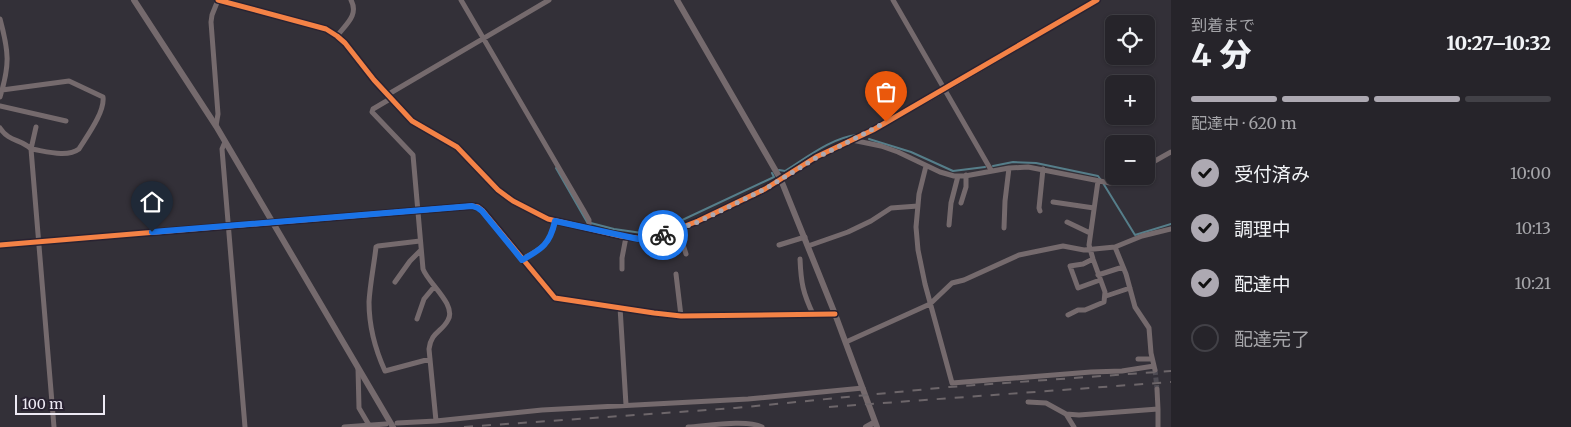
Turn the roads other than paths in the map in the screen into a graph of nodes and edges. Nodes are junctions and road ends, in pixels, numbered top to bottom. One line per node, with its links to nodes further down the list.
1 (134, 0): 19 (street)
2 (218, 0): 9 (street); 19 (street)
3 (351, 0): 11 (street)
4 (461, 0): 12 (street)
5 (549, 0): 12 (street)
6 (677, 0): 33 (street)
7 (892, 0): 14 (street)
8 (1097, 0): 14 (street)
9 (237, 3): 11 (street)
10 (0, 19): 13 (street)
11 (337, 36): 16 (street)
12 (483, 39): 16 (street); 47 (street)
13 (2, 90): 15 (street); 24 (street)
14 (944, 90): 22 (street); 30 (street)
15 (0, 97)
16 (389, 97): 40 (street); 42 (street)
17 (0, 106): 18 (street)
18 (66, 121)
19 (216, 126): 23 (street)
20 (36, 127): 24 (street)
21 (0, 128): 24 (street)
22 (852, 140): 27 (street); 33 (street)
23 (225, 142): 43 (street); 46 (street)
24 (31, 149): 54 (street)
25 (1171, 152): 26 (street)
26 (1155, 161)
27 (926, 166): 32 (street); 38 (street)
28 (1009, 168): 29 (street); 30 (street); 48 (street)
29 (1043, 169): 34 (street); 41 (street)
30 (991, 170): 31 (street)
31 (966, 175): 32 (street); 37 (street)
32 (958, 176): 45 (street)
33 (781, 180): 50 (street); 53 (street)
34 (1099, 181): 35 (street); 39 (street)
35 (1105, 182)
36 (1053, 202): 39 (street)
37 (961, 203)
38 (918, 206): 58 (street); 74 (street)
39 (1094, 208): 51 (street)
40 (418, 210): 43 (street); 55 (street); 65 (street)
41 (1040, 211)
42 (555, 221): 47 (street); 65 (street)
43 (274, 222): 46 (street); 85 (street)
44 (1067, 222): 51 (street)
45 (949, 225)
46 (228, 226): 54 (street); 97 (street)
47 (589, 228): 52 (street)
48 (1004, 228)
49 (1171, 229): 59 (street)
50 (678, 230): 52 (street); 62 (street)
51 (1090, 233): 60 (street)
52 (626, 237): 67 (street)
53 (805, 237): 57 (street); 58 (street)
54 (38, 241): 56 (street); 96 (street)
55 (420, 242): 61 (street); 82 (street)
56 (0, 245)
57 (779, 245)
58 (808, 246): 77 (street)
59 (1115, 247): 60 (street); 66 (street)
60 (1090, 249): 64 (street); 74 (street)
61 (421, 250): 70 (street); 71 (street)
62 (686, 254)
63 (800, 259): 76 (street)
64 (1093, 259): 69 (street); 69 (street)
65 (522, 260): 75 (street)
66 (1123, 267): 69 (street); 72 (street)
67 (622, 269)
68 (676, 274): 79 (street)
69 (1099, 278): 73 (street)
70 (395, 282)
71 (434, 287): 80 (street); 82 (street)
72 (1130, 288): 73 (street); 84 (street)
73 (1106, 296): 78 (street)
74 (930, 304): 81 (street); 84 (street)
75 (620, 307): 79 (street); 89 (street)
76 (813, 314): 77 (street); 79 (street)
77 (835, 314): 81 (street)
78 (1068, 315)
79 (681, 316)
80 (417, 319)
81 (846, 342): 86 (street)
82 (430, 359): 92 (street)
83 (1138, 359): 84 (street)
84 (1152, 359)
85 (358, 367): 94 (street); 95 (street)
86 (863, 388): 89 (street); 93 (street)
87 (1157, 389): 90 (street)
88 (1028, 402): 91 (street)
89 (626, 405): 92 (street)
90 (1158, 409): 91 (street); 103 (street)
91 (1066, 414): 102 (street)
92 (436, 421): 95 (street)
93 (876, 424): 101 (street)
94 (369, 425): 95 (street); 98 (street)
95 (392, 425)
96 (54, 427)
97 (245, 427)
98 (344, 427)
99 (688, 427): 100 (street)
100 (762, 427)
101 (866, 427)
102 (1074, 427)
103 (1158, 427)

